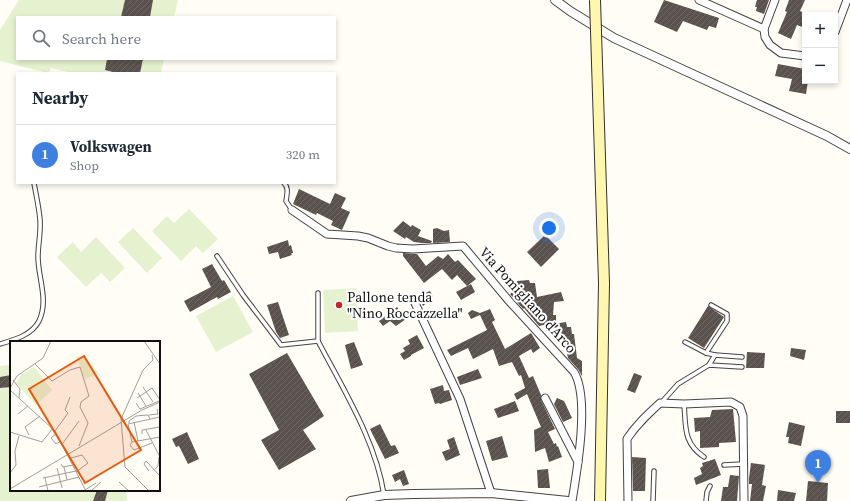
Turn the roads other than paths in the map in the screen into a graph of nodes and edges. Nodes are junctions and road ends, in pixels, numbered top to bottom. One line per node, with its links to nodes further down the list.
1 (555, 0): 9 (street)
2 (595, 0): 43 (main road, bridge)
3 (699, 0): 7 (street)
4 (775, 0): 7 (street)
5 (846, 0): 6 (street)
6 (838, 23)
7 (764, 29): 8 (street)
8 (802, 56)
9 (850, 149)
10 (34, 184): 17 (lane)
11 (284, 184): 12 (lane)
12 (292, 210): 31 (street, Via Pomigliano d'Arco)
13 (216, 256): 18 (lane)
14 (318, 293): 18 (lane)
15 (414, 301): 36 (street)
16 (711, 305): 22 (lane)
17 (13, 341)
18 (318, 341): 37 (lane)
19 (10, 342): 21 (lane)
20 (686, 342): 22 (lane)
21 (0, 344)
22 (706, 353): 23 (lane)
23 (715, 355): 24 (lane); 25 (lane)
24 (742, 357)
25 (709, 366): 26 (lane); 28 (lane)
26 (742, 367)
27 (545, 398): 31 (street)
28 (660, 403): 29 (street); 44 (street)
29 (684, 404): 30 (lane); 32 (street)
30 (704, 457)
31 (579, 463): 42 (street, Via Pomigliano d'Arco)
32 (744, 464): 33 (lane); 47 (street)
33 (724, 465)
34 (654, 471): 45 (lane)
35 (710, 486): 46 (lane)
36 (491, 493): 39 (street); 41 (street)
37 (384, 496): 38 (street); 40 (street)
38 (407, 497): 39 (street)
39 (474, 497)
40 (357, 500)
41 (568, 501)
42 (572, 501)
43 (600, 501)
44 (628, 501)
45 (653, 501)
46 (706, 501)
47 (744, 501)

